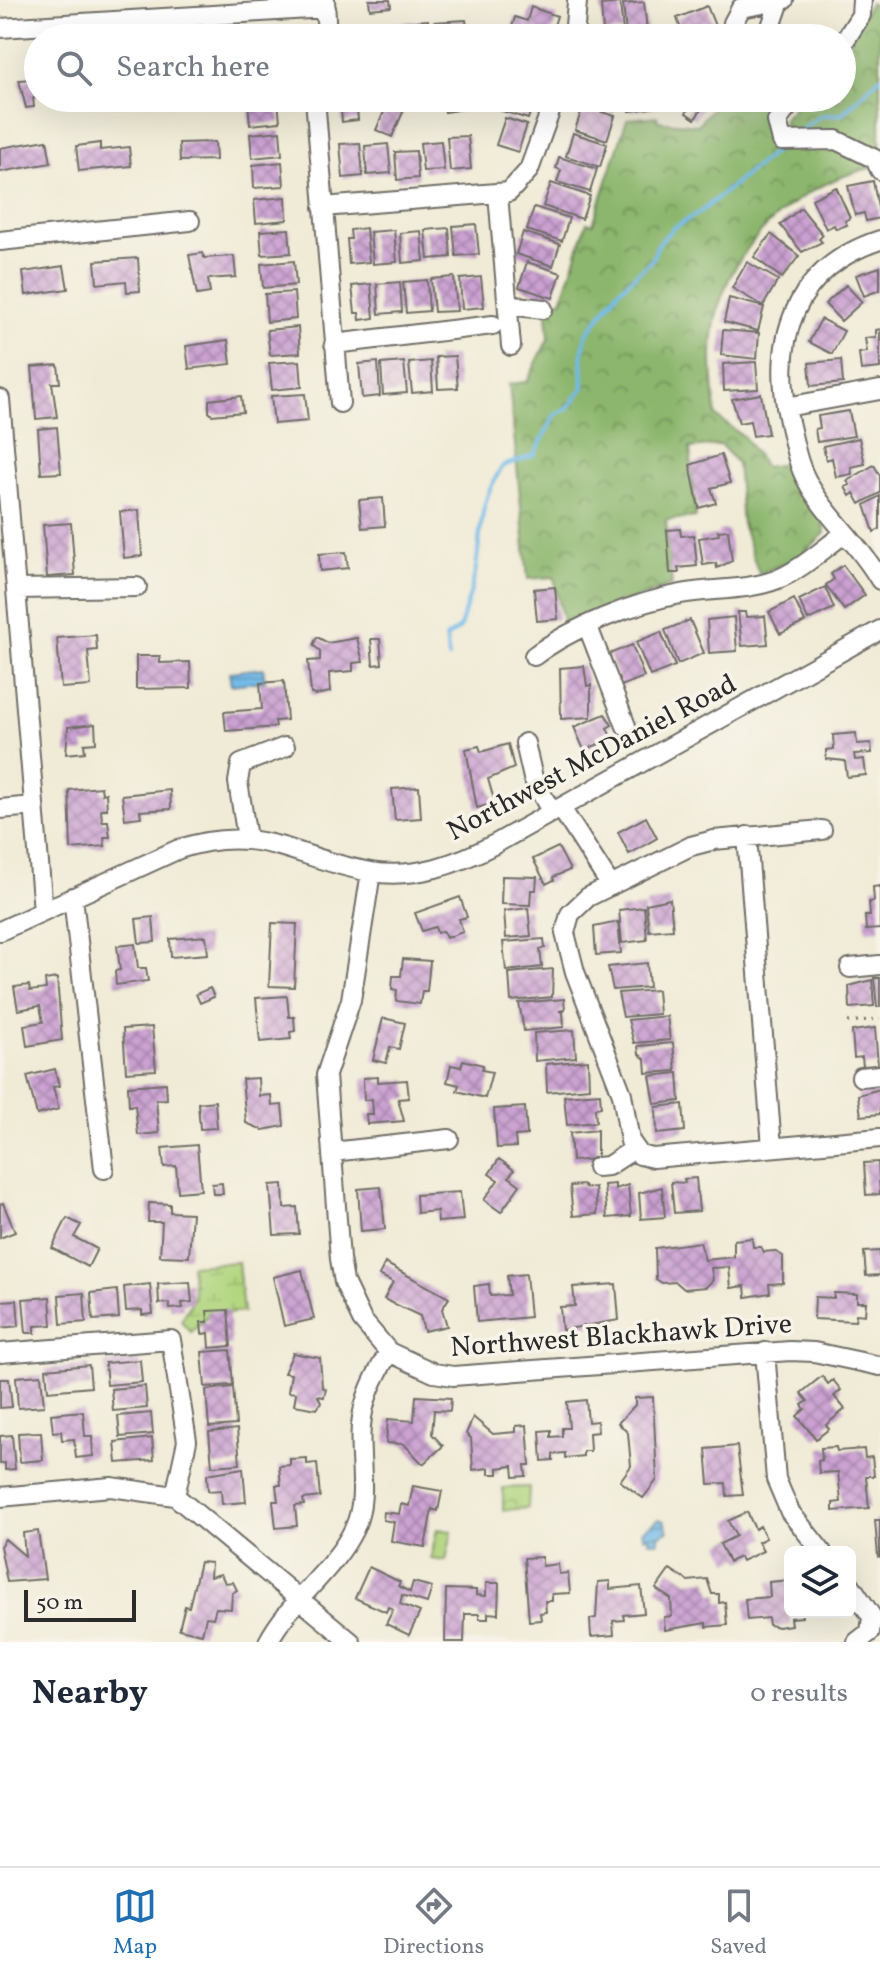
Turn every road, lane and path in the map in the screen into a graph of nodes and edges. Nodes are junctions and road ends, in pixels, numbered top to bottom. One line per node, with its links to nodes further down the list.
1 (862, 0): 10 (street)
2 (782, 1): 8 (street); 9 (street)
3 (577, 2): 7 (street)
4 (325, 4): 5 (street); 6 (street)
5 (54, 24)
6 (326, 24)
7 (575, 24)
8 (733, 24)
9 (773, 24)
10 (855, 24)
11 (24, 26): 12 (street)
12 (0, 28)
13 (316, 112): 18 (street)
14 (550, 112): 17 (street)
15 (784, 112): 16 (street)
16 (880, 170)
17 (498, 194): 18 (street); 22 (street)
18 (323, 207): 25 (street)
19 (190, 221): 21 (street)
20 (880, 240): 30 (street)
21 (0, 241)
22 (508, 305): 23 (street); 26 (street)
23 (543, 309)
24 (493, 325): 25 (street)
25 (334, 344): 29 (street)
26 (511, 346)
27 (880, 390): 30 (street)
28 (0, 399): 34 (street)
29 (340, 403)
30 (786, 407): 31 (street)
31 (844, 534): 32 (street); 35 (street)
32 (880, 580)
33 (137, 587): 34 (street)
34 (17, 589): 41 (street)
35 (588, 627): 37 (street); 38 (street)
36 (880, 630): 43 (street, Northwest McDaniel Road)
37 (534, 656)
38 (626, 726)
39 (525, 743): 43 (street)
40 (285, 747): 46 (street)
41 (34, 806): 42 (street); 50 (street)
42 (0, 809)
43 (556, 810): 47 (street, Northwest McDaniel Road); 48 (street)
44 (822, 830): 45 (street)
45 (747, 836): 48 (street); 61 (street)
46 (247, 838): 47 (street, Northwest McDaniel Road); 49 (street, Northwest McDaniel Road)
47 (371, 872): 62 (street, Northwest Blackhawk Drive)
48 (611, 886): 60 (street)
49 (73, 897): 50 (street, Northwest McDaniel Road); 64 (street)
50 (43, 911): 51 (street, Northwest McDaniel Road)
51 (0, 931)
52 (880, 965): 53 (street)
53 (850, 968)
54 (880, 1019): 55 (path)
55 (848, 1022)
56 (880, 1075): 57 (street)
57 (861, 1077)
58 (880, 1138): 61 (street)
59 (449, 1139): 62 (street)
60 (633, 1147): 61 (street); 63 (street)
61 (772, 1147)
62 (332, 1152): 65 (street, Northwest Blackhawk Drive)
63 (597, 1167)
64 (104, 1169)
65 (389, 1352): 66 (street, Northwest Blackhawk Drive); 73 (street)
66 (765, 1352): 68 (street, Northwest Blackhawk Drive); 71 (street)
67 (0, 1353): 69 (street)
68 (880, 1366)
69 (175, 1496): 70 (street); 73 (street)
70 (0, 1497)
71 (817, 1546)
72 (856, 1590): 74 (street)
73 (300, 1600): 76 (street); 77 (street)
74 (875, 1611): 75 (street)
75 (863, 1637)
76 (268, 1642)
77 (351, 1642)

